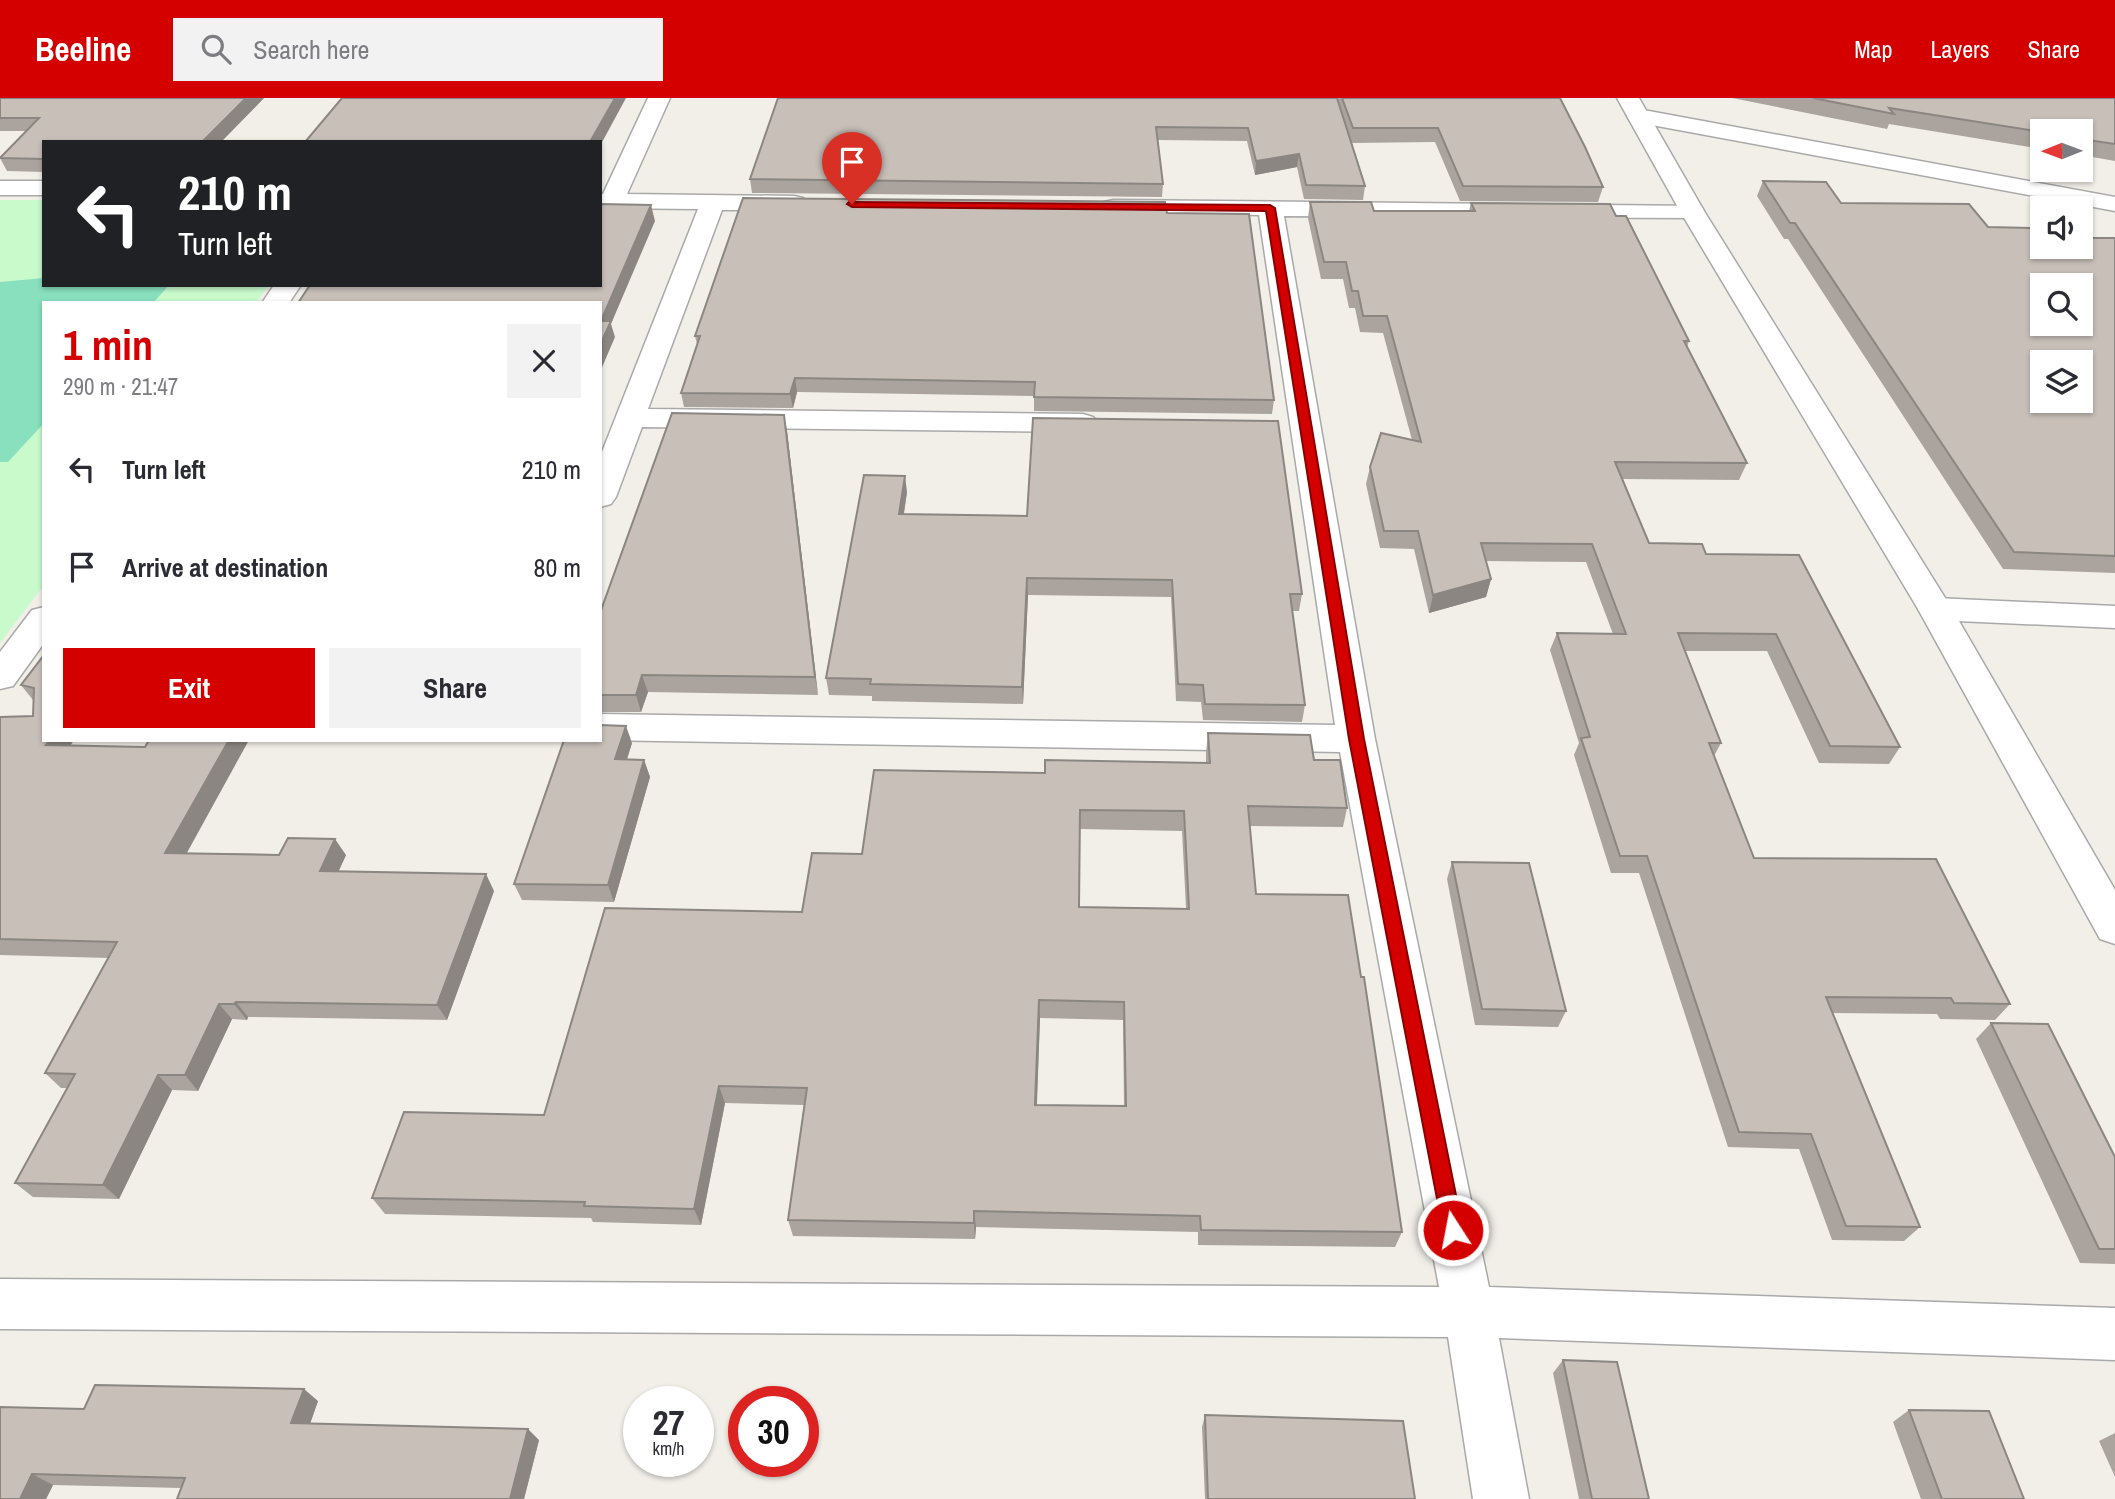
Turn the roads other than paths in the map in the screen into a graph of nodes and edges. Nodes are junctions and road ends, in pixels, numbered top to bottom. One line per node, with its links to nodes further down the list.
1 (659, 98): 7 (street)
2 (1633, 107): 5 (street); 14 (street)
3 (0, 188): 4 (street)
4 (42, 188)
5 (2075, 196)
6 (2093, 200): 11 (street)
7 (606, 201): 8 (street)
8 (713, 202): 10 (street); 16 (street)
9 (2093, 202): 15 (street)
10 (810, 203)
11 (2115, 204)
12 (1089, 206): 13 (street)
13 (1270, 208): 14 (street); 24 (street)
14 (1692, 211): 19 (street)
15 (2115, 225)
16 (631, 418): 17 (street); 18 (street)
17 (1113, 424)
18 (602, 492)
19 (1935, 609): 20 (street); 25 (street)
20 (2115, 617)
21 (42, 621): 22 (street)
22 (0, 677)
23 (602, 727): 24 (street)
24 (1356, 739): 27 (street)
25 (2115, 927)
26 (0, 1304): 27 (street)
27 (1469, 1312): 28 (street); 29 (street)
28 (2115, 1334)
29 (1501, 1499)

